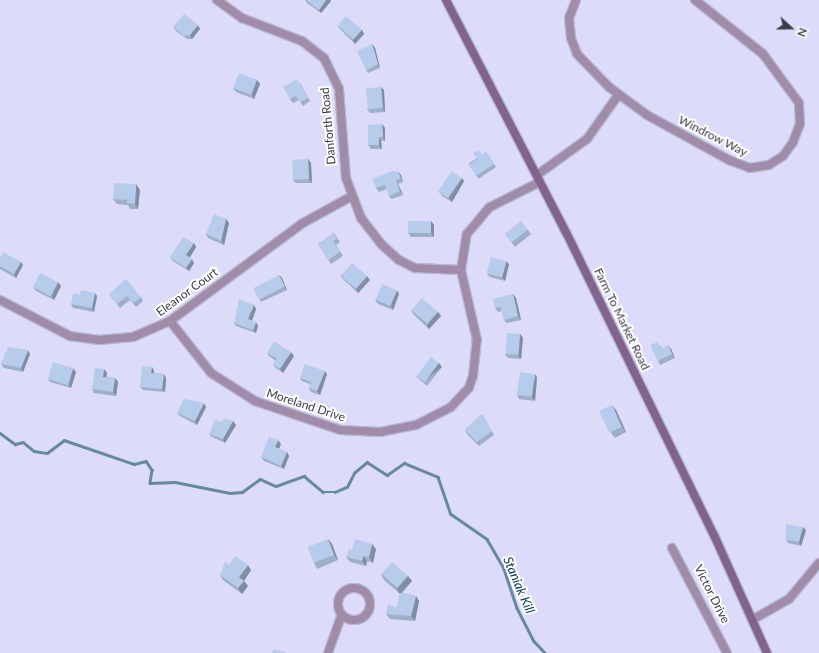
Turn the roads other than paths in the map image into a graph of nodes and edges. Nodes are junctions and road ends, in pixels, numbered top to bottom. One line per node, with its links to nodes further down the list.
1 (217, 0): 7 (street, Danforth Road)
2 (446, 0): 6 (street, Farm To Market Road)
3 (576, 0): 5 (street, Windrow Way)
4 (695, 0): 5 (street, Windrow Way)
5 (619, 94): 6 (street, Moreland Drive)
6 (538, 179): 8 (street, Moreland Drive); 14 (street, Farm To Market Road)
7 (352, 196): 8 (street, Danforth Road); 10 (street, Eleanor Court)
8 (461, 270): 10 (street, Moreland Drive)
9 (0, 300): 10 (street, Eleanor Court)
10 (170, 321)
11 (672, 548): 16 (street, Victor Drive)
12 (819, 563): 14 (street)
13 (342, 614): 13 (street); 15 (street)
14 (752, 620): 17 (street, Farm To Market Road)
15 (328, 653)
16 (728, 653)
17 (767, 653)

